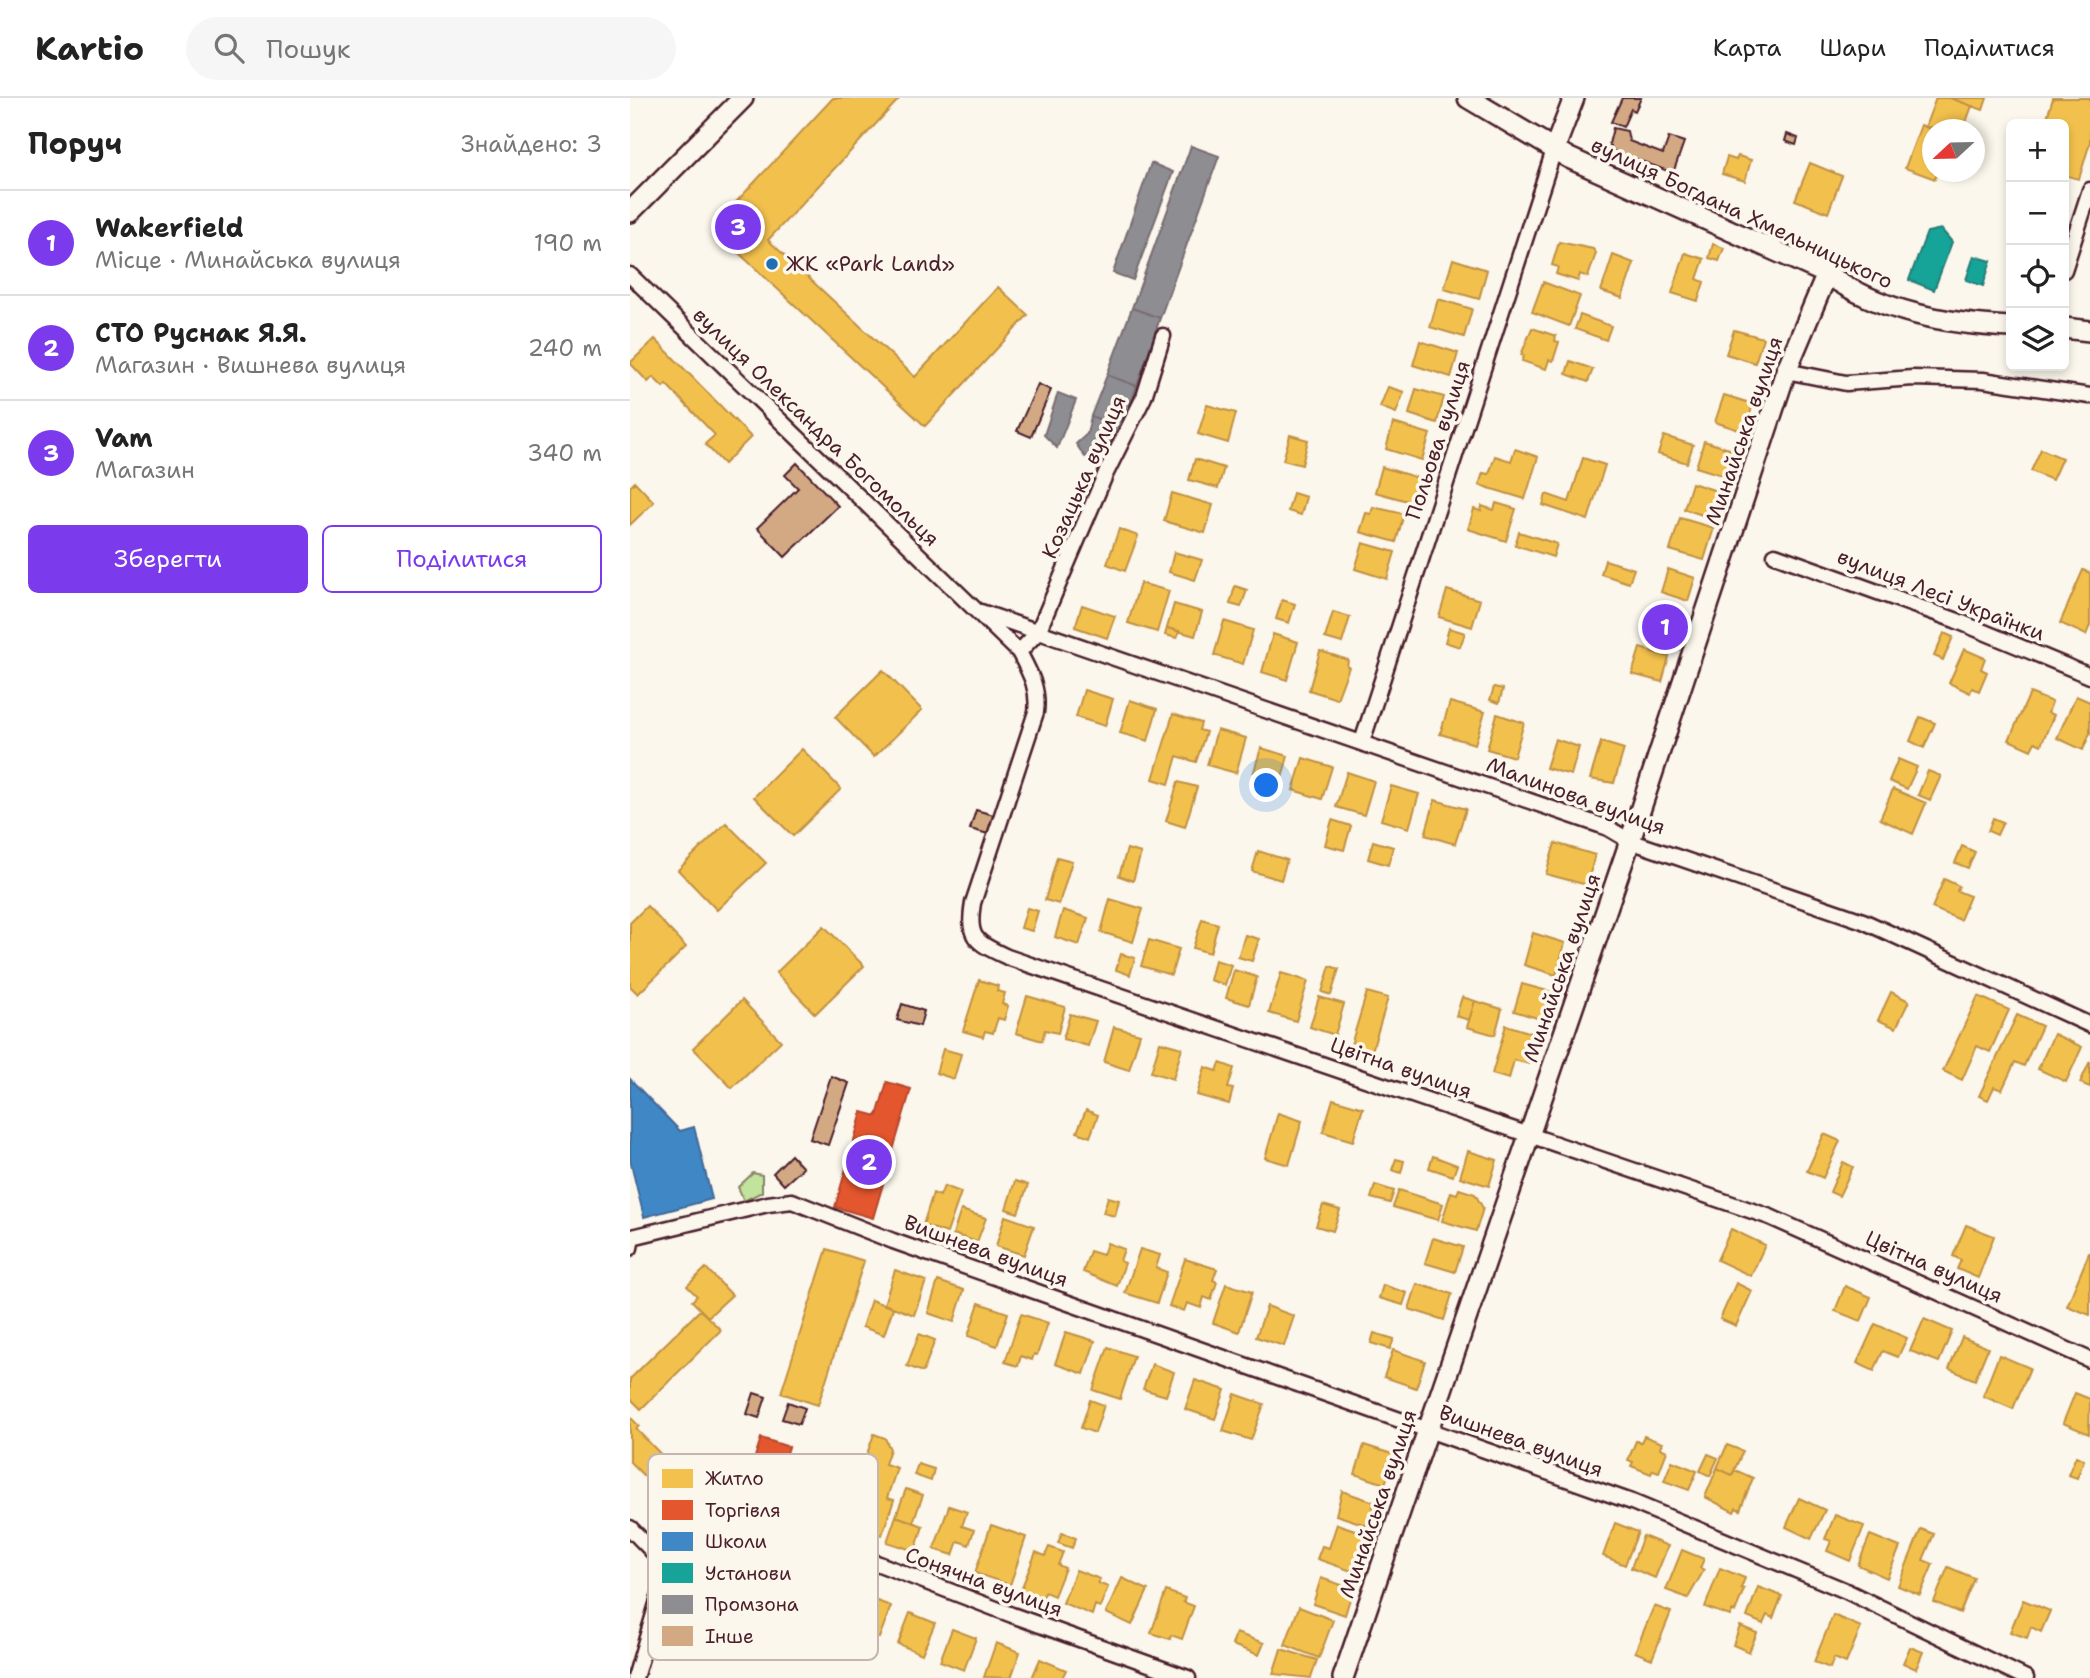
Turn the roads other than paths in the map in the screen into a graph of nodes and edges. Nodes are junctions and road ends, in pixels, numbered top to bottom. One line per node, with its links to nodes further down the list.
1 (743, 98): 6 (street)
2 (1474, 98): 4 (street, вулиця Богдана Хмельницького)
3 (1574, 98): 4 (street)
4 (1554, 150): 8 (street, вулиця Богдана Хмельницького); 21 (street, Польова вулиця)
5 (2090, 190): 7 (street)
6 (630, 212)
7 (2069, 255)
8 (1827, 274): 10 (street, вулиця Богдана Хмельницького); 14 (street, Минайська вулиця)
9 (630, 275): 17 (street, вулиця Олександра Богомольця)
10 (2006, 327)
11 (2069, 329): 12 (street)
12 (2090, 331)
13 (1163, 336): 18 (street, Козацька вулиця)
14 (1787, 371): 15 (street); 22 (street, Минайська вулиця)
15 (2090, 396)
16 (1775, 555): 20 (street, вулиця Лесі Українки)
17 (974, 609): 18 (street, Малинова вулиця); 19 (street, вулиця Олександра Богомольця)
18 (1038, 632): 19 (street); 21 (street, Малинова вулиця)
19 (1019, 652): 24 (street, Цвітна вулиця)
20 (2090, 676)
21 (1362, 742): 22 (street, Малинова вулиця)
22 (1630, 841): 23 (street, Малинова вулиця); 24 (street, Минайська вулиця)
23 (2090, 1025)
24 (1528, 1133): 26 (street, Цвітна вулиця); 27 (street, Минайська вулиця)
25 (630, 1248): 27 (street, Вишнева вулиця)
26 (2090, 1360)
27 (1427, 1430): 34 (street, Минайська вулиця); 35 (street, Вишнева вулиця)
28 (630, 1528): 29 (street)
29 (648, 1546)
30 (878, 1564): 33 (street, Сонячна вулиця)
31 (648, 1634): 32 (street, Сонячна вулиця)
32 (635, 1678)
33 (1188, 1678)
34 (1343, 1678)
35 (2026, 1678)

